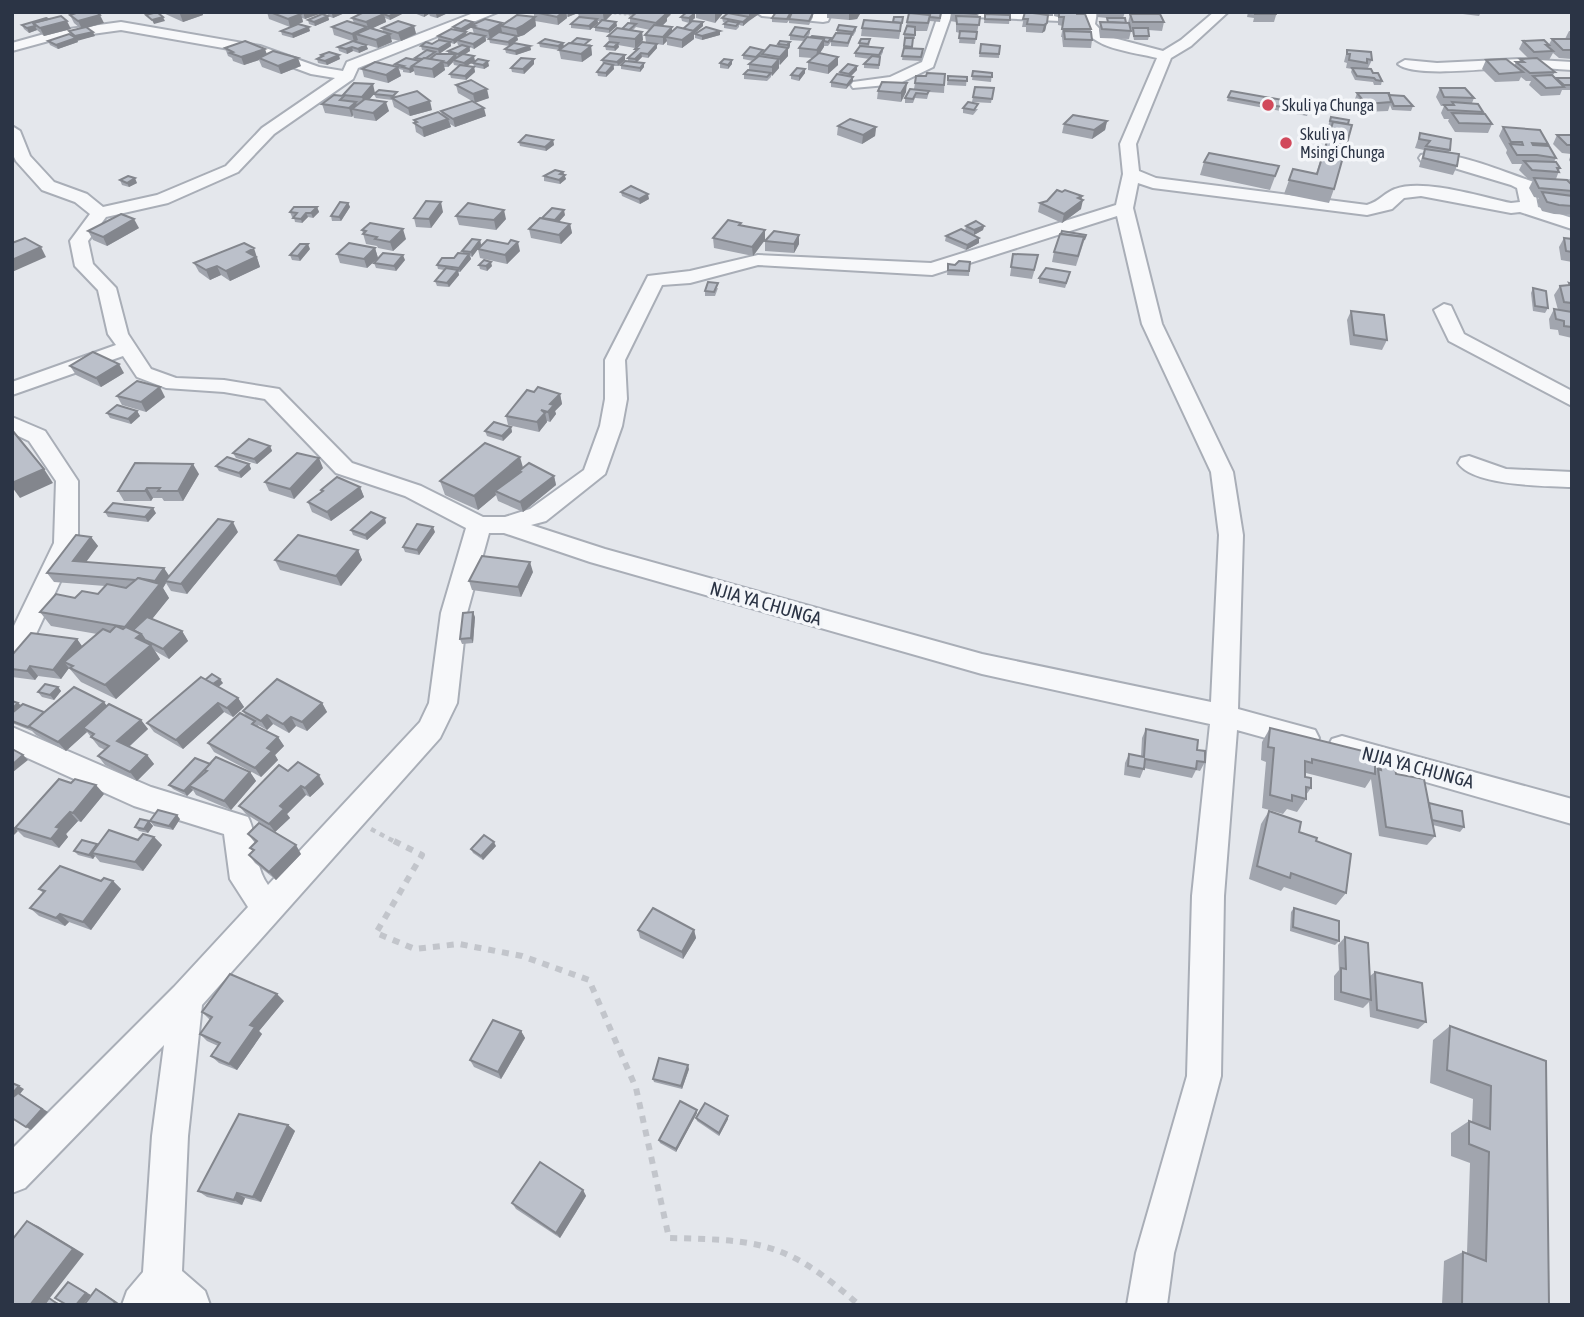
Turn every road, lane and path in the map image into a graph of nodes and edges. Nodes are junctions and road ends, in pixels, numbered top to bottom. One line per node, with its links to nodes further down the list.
1 (492, 12): 16 (street)
2 (604, 12): 10 (path)
3 (673, 12): 11 (path)
4 (762, 12): 5 (street)
5 (825, 12)
6 (939, 12): 8 (street)
7 (1222, 12): 13 (street)
8 (946, 13): 9 (street); 17 (street)
9 (1089, 15): 13 (street)
10 (642, 16)
11 (653, 18)
12 (12, 47): 16 (street)
13 (1165, 56): 20 (street)
14 (1405, 64): 15 (street)
15 (1572, 66)
16 (348, 76): 25 (street)
17 (858, 85)
18 (12, 131): 25 (street)
19 (1427, 158): 21 (street)
20 (1131, 174): 23 (street); 24 (street)
21 (1525, 186): 22 (street); 24 (street)
22 (1572, 186)
23 (1124, 208): 34 (street); 36 (street)
24 (1524, 208): 26 (street)
25 (100, 213): 28 (street, NJIA YA CHUNGA)
26 (1572, 224)
27 (1444, 310): 30 (street)
28 (128, 348): 29 (street); 34 (street, NJIA YA CHUNGA)
29 (12, 389)
30 (1572, 400)
31 (12, 424): 35 (street)
32 (1469, 463): 33 (street)
33 (1572, 480)
34 (492, 525): 36 (street, NJIA YA CHUNGA); 39 (street)
35 (12, 658)
36 (1224, 716): 38 (street, NJIA YA CHUNGA); 46 (street)
37 (12, 737): 40 (street)
38 (1572, 812)
39 (347, 821): 40 (street); 45 (path)
40 (267, 908): 41 (street)
41 (186, 999): 42 (street); 43 (street)
42 (12, 1175)
43 (152, 1292): 44 (street)
44 (191, 1305)
45 (859, 1305)
46 (1147, 1305)

